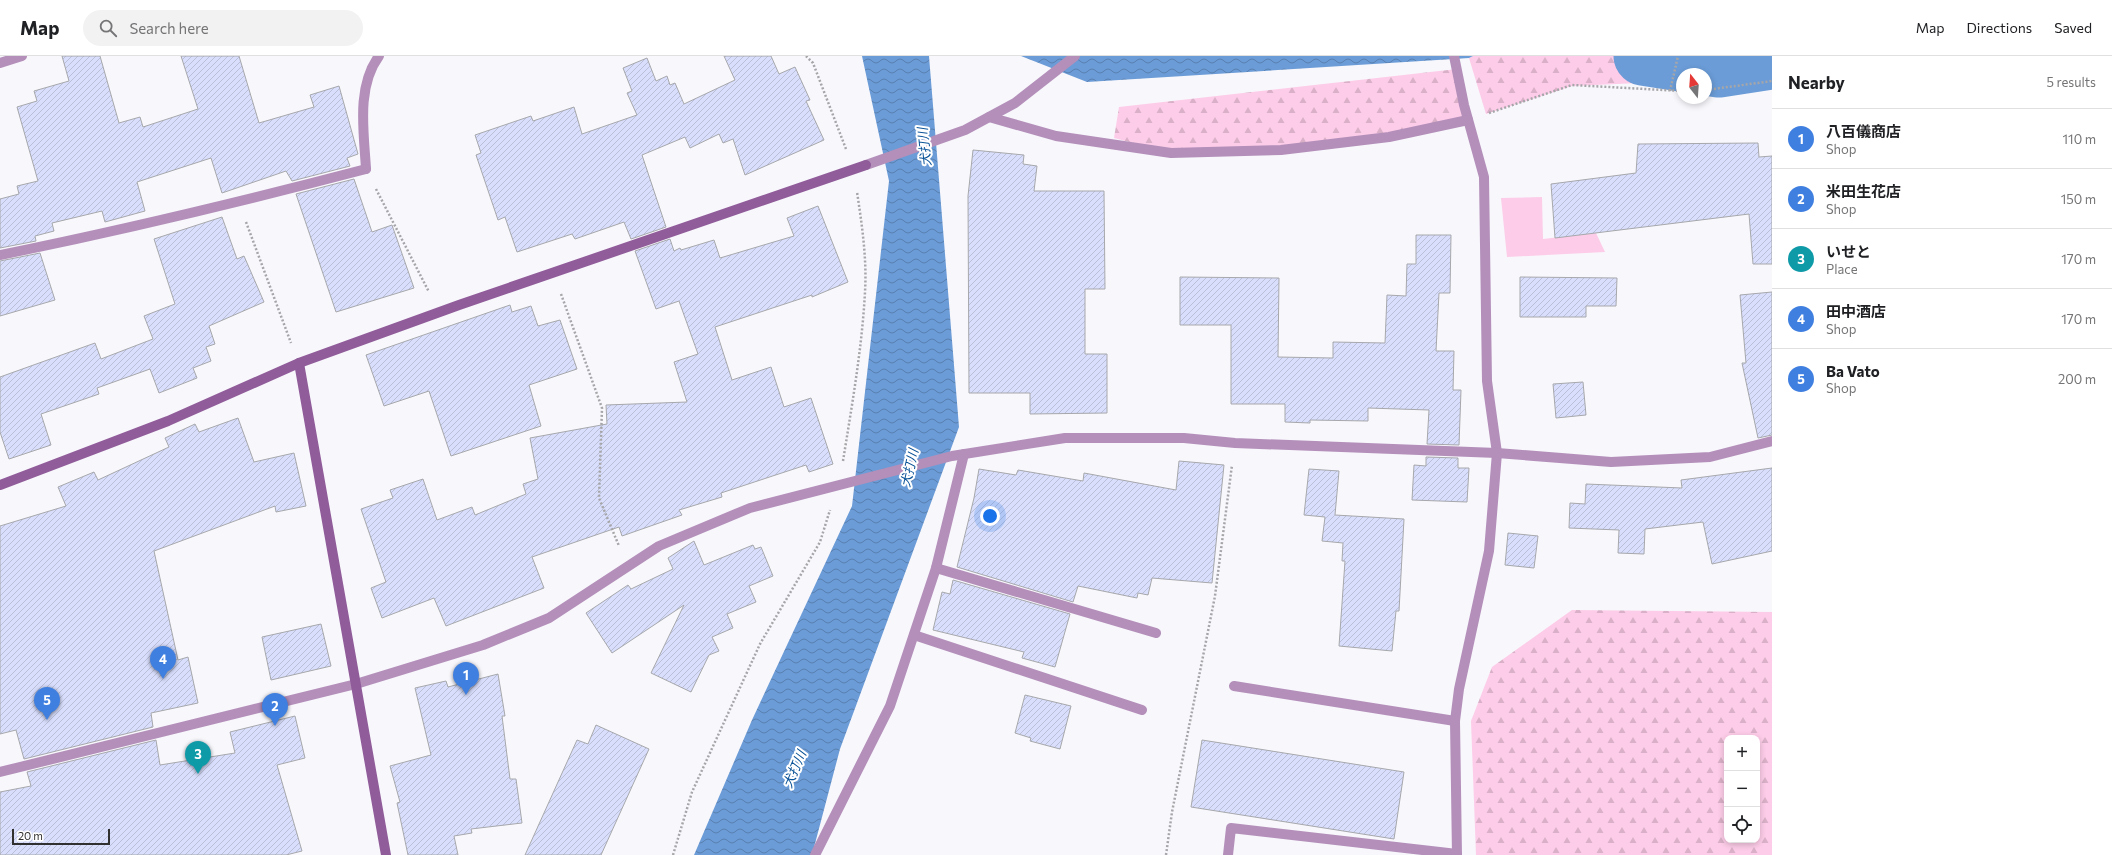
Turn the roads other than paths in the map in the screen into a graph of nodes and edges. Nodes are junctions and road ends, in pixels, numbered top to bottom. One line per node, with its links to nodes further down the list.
1 (22, 56): 5 (street)
2 (379, 56): 8 (street)
3 (1076, 56): 6 (street)
4 (1454, 56): 7 (street)
5 (0, 63)
6 (989, 117): 7 (street); 9 (street)
7 (1468, 120): 11 (street)
8 (0, 255)
9 (299, 363): 13 (street); 17 (street)
10 (1772, 441): 11 (street)
11 (1497, 453): 12 (street); 20 (street)
12 (964, 454): 14 (street); 17 (street)
13 (0, 485)
14 (936, 568): 15 (street); 16 (street)
15 (1156, 633)
16 (914, 635): 19 (street); 23 (street)
17 (356, 684): 21 (street); 22 (street)
18 (1234, 686): 20 (street)
19 (1142, 710)
20 (1455, 721): 25 (street)
21 (0, 772)
22 (386, 855)
23 (815, 855)
24 (1228, 855): 25 (street)
25 (1457, 855)

